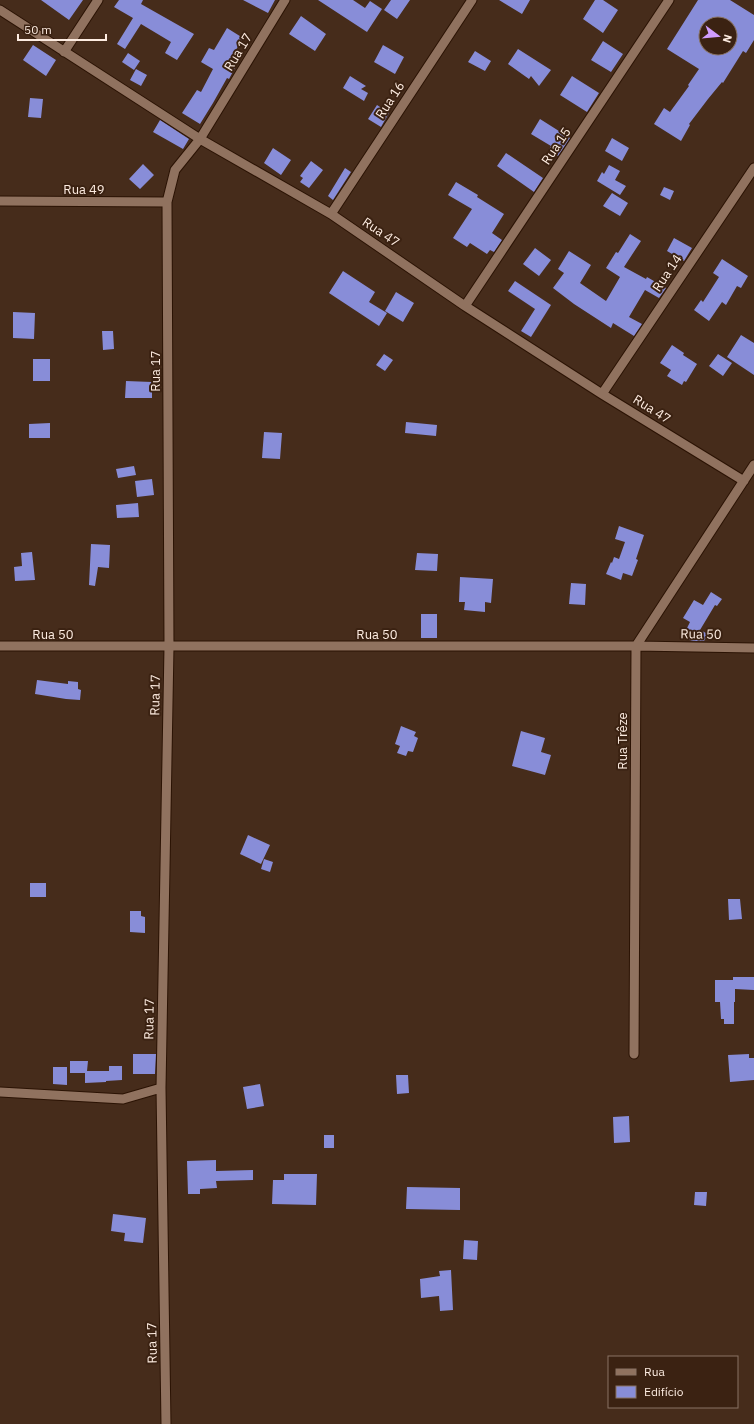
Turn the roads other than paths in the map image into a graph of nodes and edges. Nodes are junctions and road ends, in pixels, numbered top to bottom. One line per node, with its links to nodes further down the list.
1 (98, 0): 6 (street)
2 (285, 0): 7 (street, Rua 17)
3 (472, 0): 11 (street, Rua 16)
4 (669, 0): 12 (street, Rua 15)
5 (0, 10): 6 (street, Rua 47)
6 (64, 52): 7 (street, Rua 47)
7 (200, 139): 10 (street, Rua 17); 11 (street, Rua 47)
8 (754, 168): 13 (street, Rua 14)
9 (0, 201): 10 (street, Rua 49)
10 (167, 202): 18 (street, Rua 17)
11 (331, 214): 12 (street, Rua 47)
12 (465, 306): 13 (street, Rua 47)
13 (602, 394): 15 (street, Rua 47)
14 (754, 465): 15 (street)
15 (744, 481): 17 (street)
16 (0, 646): 18 (street, Rua 50)
17 (636, 646): 18 (street, Rua 50); 19 (street, Rua 50); 20 (street, Rua Trêze)
18 (169, 647): 21 (street, Rua 17)
19 (754, 648)
20 (634, 1054)
21 (161, 1088): 22 (street); 23 (street, Rua 17)
22 (0, 1092)
23 (166, 1424)

